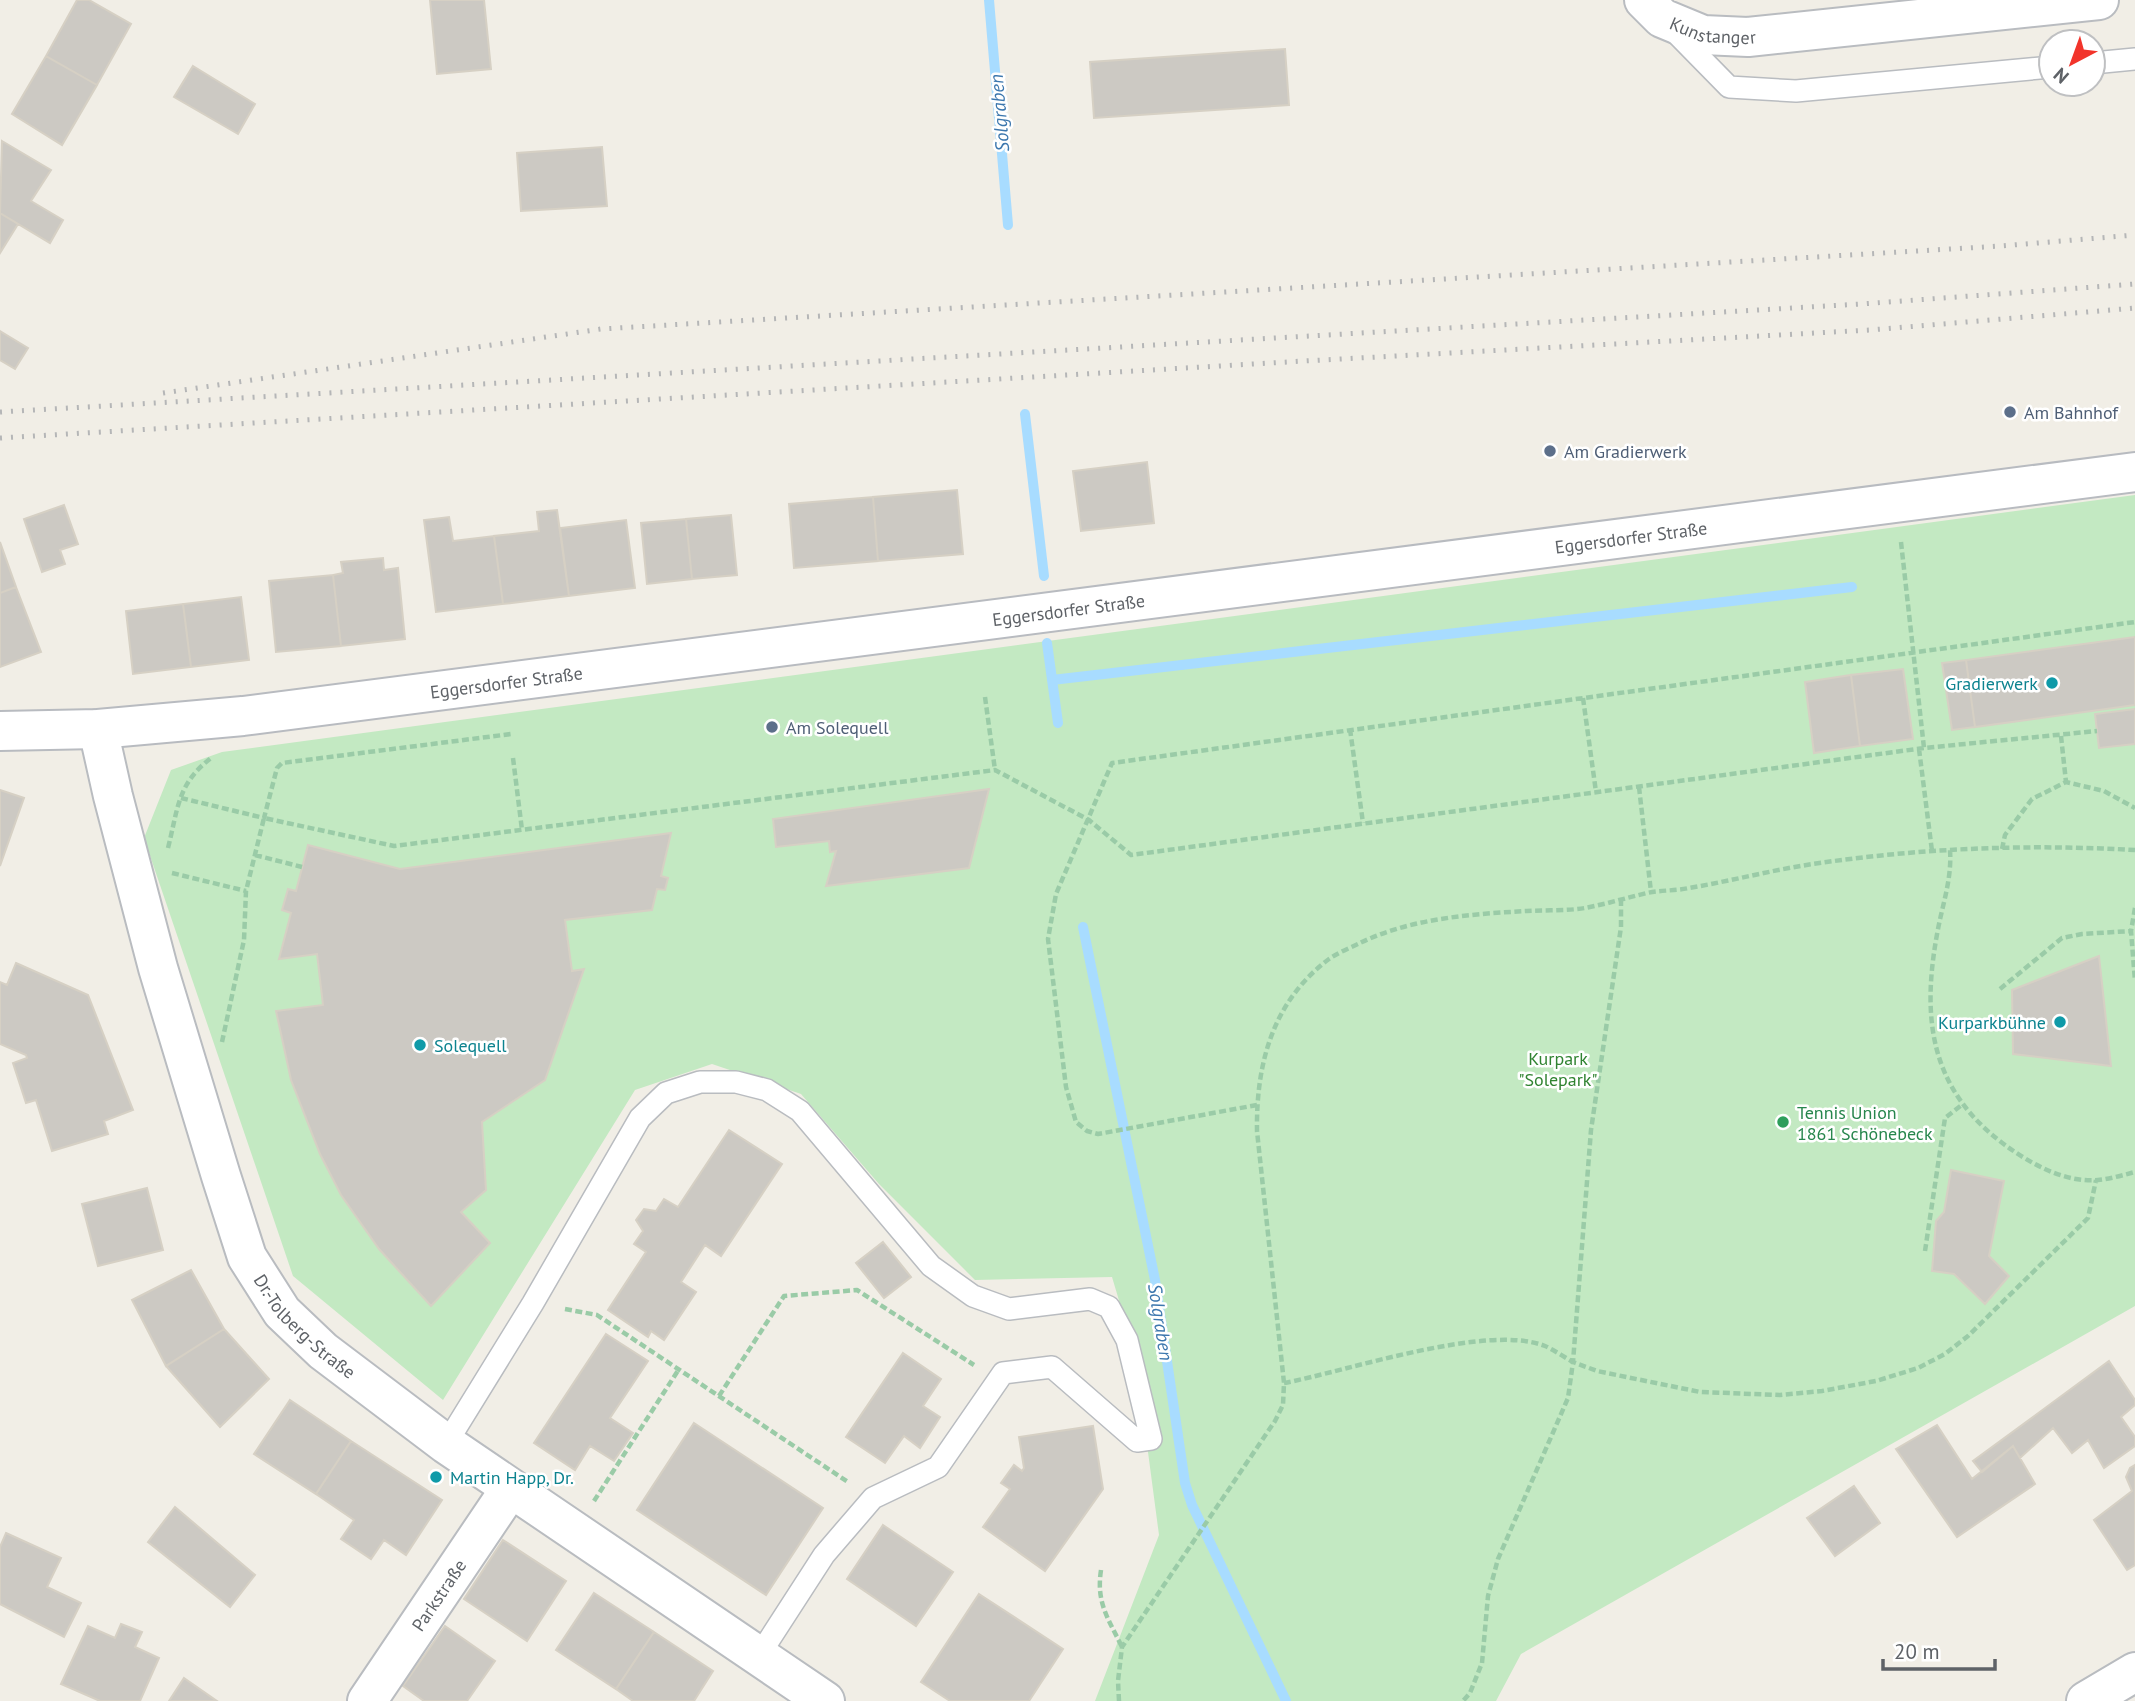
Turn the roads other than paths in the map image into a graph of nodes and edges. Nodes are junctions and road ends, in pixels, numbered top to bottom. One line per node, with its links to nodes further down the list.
1 (2099, 0): 2 (street, Kunstanger)
2 (1653, 9): 5 (lane, Kunstanger)
3 (2135, 59): 4 (lane)
4 (2107, 62)
5 (2037, 68)
6 (2135, 472): 7 (street, Eggersdorfer Straße)
7 (98, 729): 8 (street, Eggersdorfer Straße); 9 (street, Dr.-Tolberg-Straße)
8 (0, 731)
9 (446, 1444): 10 (street, Dr.-Tolberg-Straße); 11 (lane)
10 (510, 1489): 11 (street, Dr.-Tolberg-Straße); 13 (street, Parkstraße)
11 (758, 1657): 14 (street, Dr.-Tolberg-Straße)
12 (2135, 1672): 15 (street)
13 (367, 1701)
14 (825, 1701)
15 (2086, 1701)

